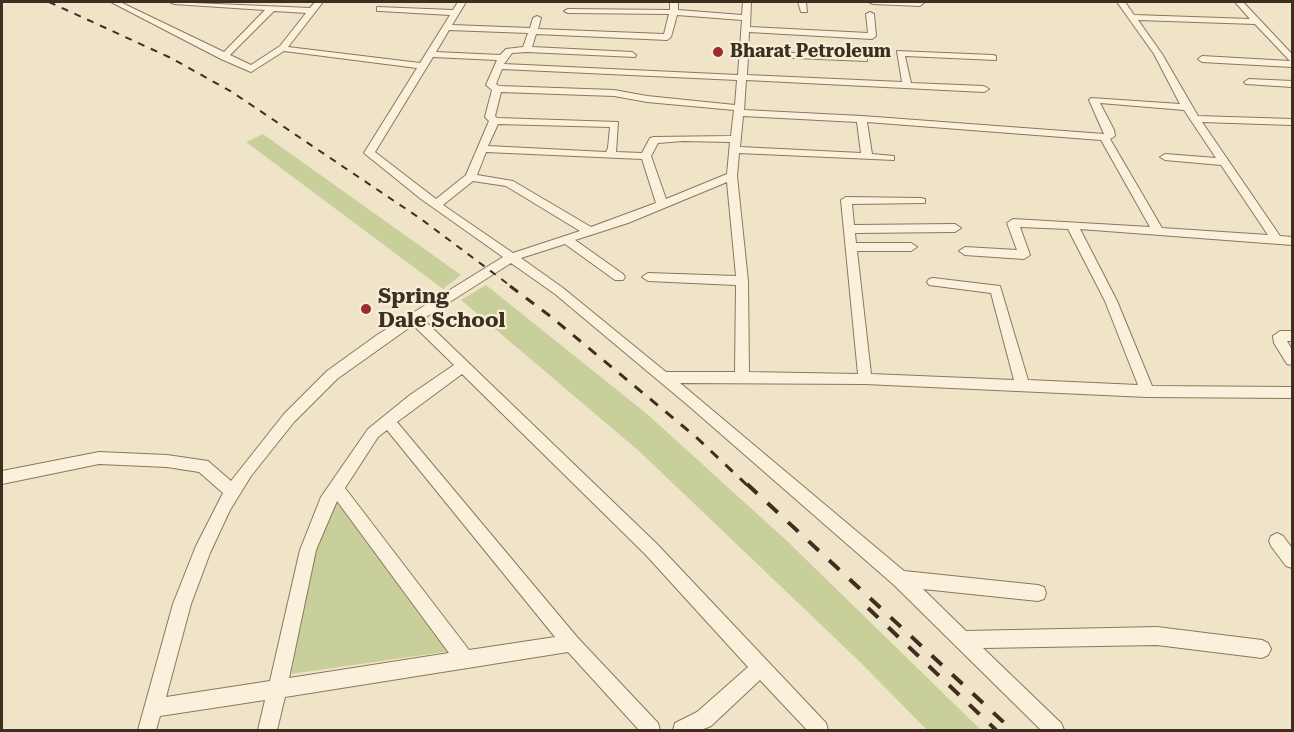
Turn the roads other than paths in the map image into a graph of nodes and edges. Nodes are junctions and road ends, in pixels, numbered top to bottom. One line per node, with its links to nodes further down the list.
1 (115, 2): 27 (street)
2 (174, 2): 11 (street)
3 (319, 2): 13 (street)
4 (674, 2): 15 (street)
5 (747, 2): 20 (street)
6 (873, 2): 7 (street)
7 (921, 2)
8 (1121, 2): 17 (street)
9 (1239, 2): 19 (street)
10 (458, 7): 12 (street); 21 (street)
11 (271, 9): 13 (street); 27 (street)
12 (380, 9)
13 (312, 11): 23 (street)
14 (568, 11): 15 (street)
15 (674, 12): 20 (street); 22 (street)
16 (870, 14): 20 (street)
17 (1132, 17): 19 (street); 41 (street)
18 (537, 18): 22 (street)
19 (1259, 22): 31 (street)
20 (745, 23): 25 (street)
21 (447, 27): 22 (street); 32 (street)
22 (533, 31): 24 (street)
23 (283, 48): 27 (street); 32 (street)
24 (527, 49): 26 (street); 33 (street)
25 (744, 53): 29 (street); 35 (street)
26 (632, 55)
27 (224, 57)
28 (993, 58): 38 (street)
29 (864, 59)
30 (1202, 59): 34 (street)
31 (1293, 59)
32 (427, 60): 33 (street); 60 (street)
33 (500, 62): 35 (street); 40 (street)
34 (1293, 64)
35 (742, 79): 38 (street); 42 (street)
36 (1249, 82): 37 (street)
37 (1293, 84)
38 (907, 85): 39 (street)
39 (984, 88)
40 (496, 89): 42 (street); 45 (street)
41 (1188, 107): 44 (street); 47 (street)
42 (739, 111): 43 (street); 48 (street)
43 (862, 119): 47 (street); 52 (street)
44 (1196, 119): 46 (street); 55 (street)
45 (494, 121): 49 (street); 50 (street)
46 (1293, 122)
47 (1104, 137): 65 (street)
48 (735, 145): 51 (street); 52 (street); 56 (street)
49 (482, 149): 50 (street); 57 (street)
50 (610, 155): 51 (street)
51 (646, 156): 59 (street)
52 (867, 157): 54 (street)
53 (1165, 157): 55 (street)
54 (890, 158)
55 (1225, 162): 67 (street)
56 (732, 176): 59 (street); 75 (street)
57 (471, 177): 60 (street); 64 (street)
58 (921, 201): 63 (street)
59 (662, 203): 64 (street)
60 (436, 205): 72 (street)
61 (1072, 225): 65 (street); 71 (street); 85 (street)
62 (955, 228): 63 (street)
63 (849, 230): 69 (street)
64 (589, 231): 66 (street)
65 (1159, 231): 67 (street)
66 (566, 239): 72 (street); 73 (street)
67 (1277, 240): 68 (street)
68 (1293, 241)
69 (850, 246): 70 (street); 83 (street)
70 (911, 247)
71 (965, 251)
72 (512, 257): 77 (street); 82 (street)
73 (619, 277)
74 (648, 277): 75 (street)
75 (742, 281): 81 (street)
76 (933, 282): 84 (street)
77 (414, 318): 80 (street); 90 (street)
78 (1293, 336): 79 (street)
79 (1293, 360)
80 (464, 366): 87 (street); 99 (street)
81 (742, 376): 82 (street); 83 (street)
82 (663, 377): 93 (street)
83 (865, 379): 84 (street)
84 (1022, 385): 85 (street)
85 (1147, 391): 86 (street)
86 (1293, 393)
87 (388, 421): 89 (street); 96 (street)
88 (2, 477): 90 (street)
89 (336, 489): 98 (street); 100 (street)
90 (232, 491): 101 (street)
91 (1277, 541): 92 (street)
92 (1293, 560)
93 (900, 579): 94 (street); 95 (street)
94 (1038, 593)
95 (962, 640): 97 (street); 107 (street)
96 (571, 643): 98 (street); 104 (street)
97 (1262, 649)
98 (465, 659): 100 (street)
99 (761, 667): 105 (street); 106 (street)
100 (276, 688): 101 (street); 103 (street)
101 (153, 708): 102 (street)
102 (147, 730)
103 (268, 730)
104 (651, 730)
105 (682, 730)
106 (819, 730)
107 (1054, 730)

